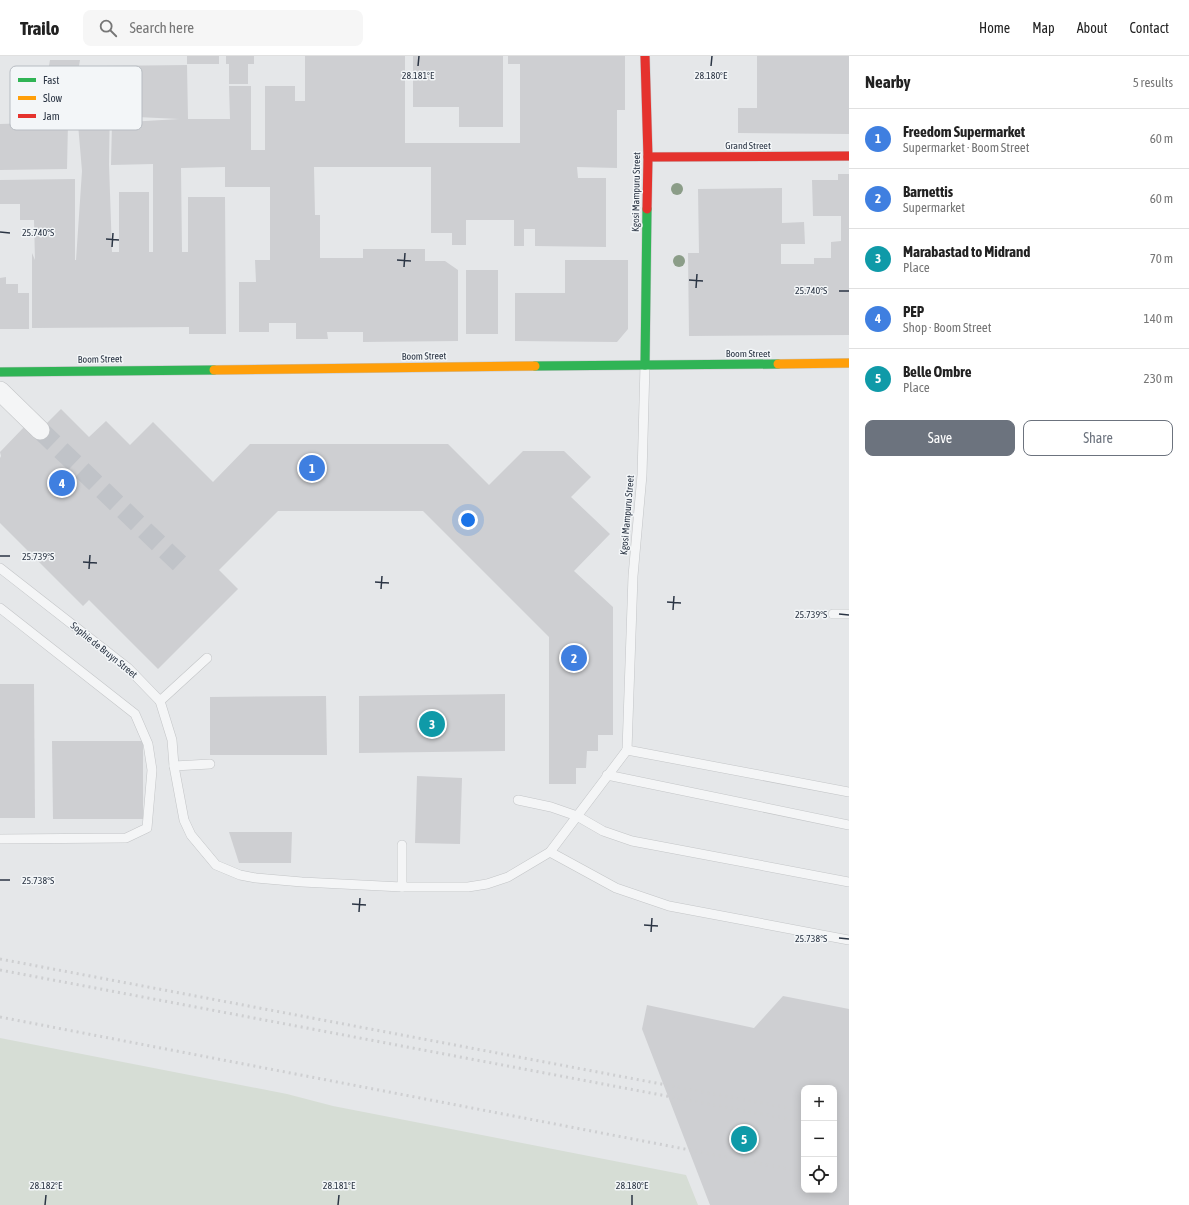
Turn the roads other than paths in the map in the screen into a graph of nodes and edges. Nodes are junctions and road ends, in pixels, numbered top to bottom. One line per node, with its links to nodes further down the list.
1 (645, 56): 3 (main road, Kgosi Mampuru Street)
2 (849, 156): 3 (main road, Grand Street)
3 (648, 157): 5 (main road, Kgosi Mampuru Street)
4 (849, 363): 5 (main road, Boom Street)
5 (645, 364): 6 (main road, Boom Street); 15 (lane, Kgosi Mampuru Street)
6 (0, 372)
7 (0, 391): 8 (street)
8 (40, 430)
9 (0, 568): 14 (lane, Sophie de Bruyn Street)
10 (0, 608): 23 (lane)
11 (833, 614): 12 (lane)
12 (849, 614)
13 (207, 658): 14 (lane)
14 (160, 701): 17 (lane, Sophie de Bruyn Street)
15 (627, 750): 18 (lane); 19 (lane)
16 (210, 764): 17 (lane)
17 (174, 766): 27 (lane, Sophie de Bruyn Street)
18 (607, 775): 21 (lane); 22 (lane)
19 (849, 792)
20 (518, 800): 21 (lane)
21 (577, 816): 25 (lane); 26 (lane)
22 (849, 826)
23 (0, 839)
24 (402, 845): 27 (lane)
25 (550, 852): 27 (lane); 28 (lane)
26 (849, 882)
27 (402, 887)
28 (849, 940)

